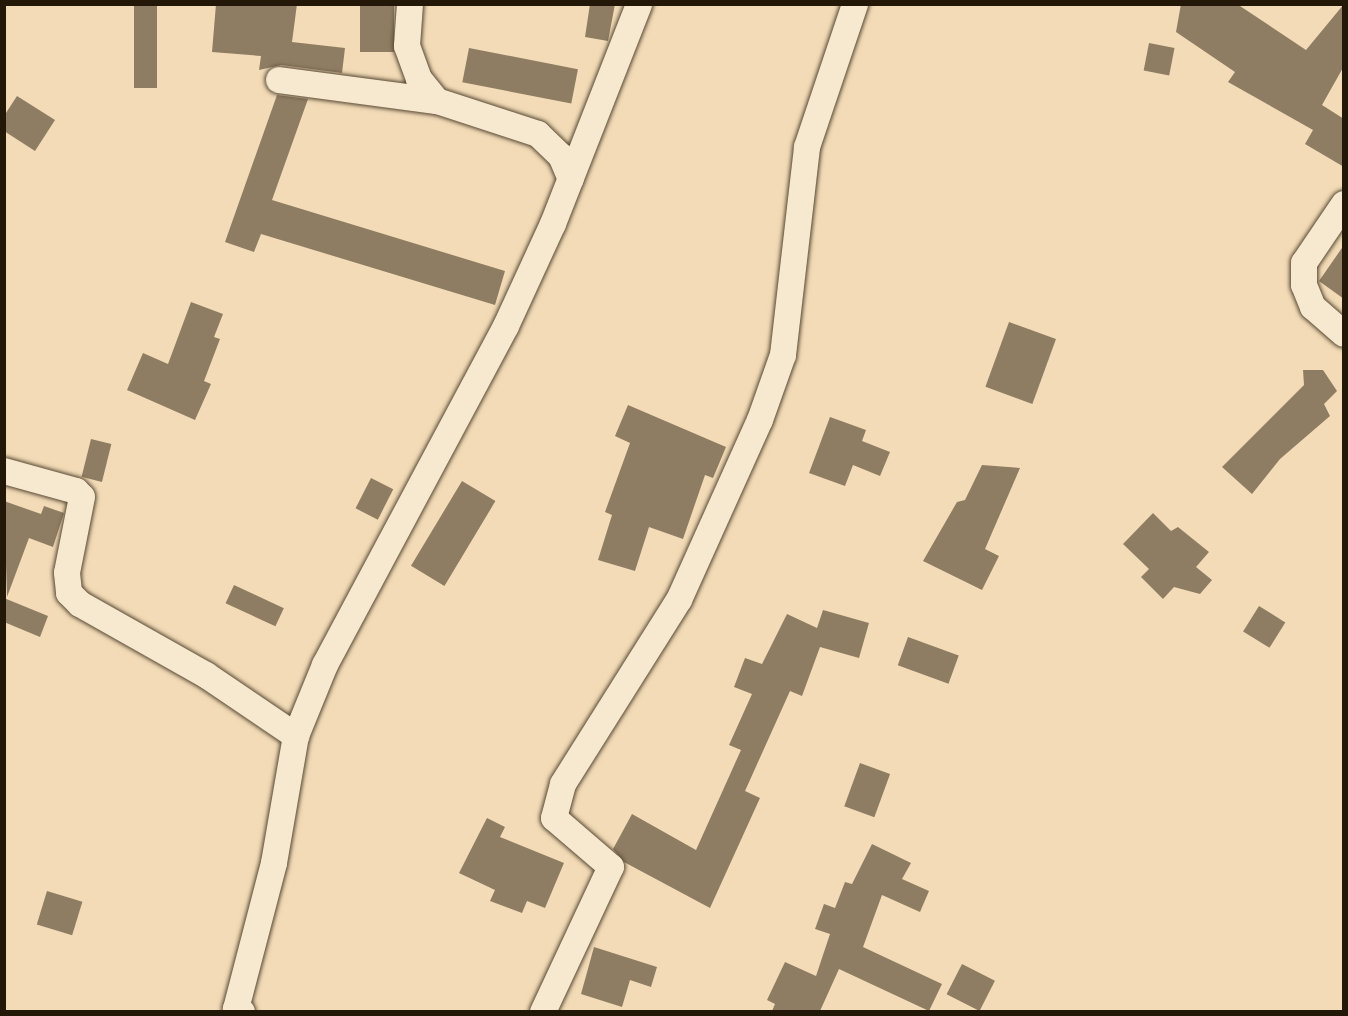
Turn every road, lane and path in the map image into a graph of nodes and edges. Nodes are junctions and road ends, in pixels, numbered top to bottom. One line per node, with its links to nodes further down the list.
1 (410, 4): 5 (street)
2 (639, 4): 6 (street)
3 (855, 4): 12 (street)
4 (279, 80): 5 (street)
5 (438, 101): 6 (street)
6 (570, 179): 10 (street)
7 (1344, 204): 8 (street)
8 (1344, 334)
9 (4, 471): 10 (street)
10 (296, 736): 11 (street)
11 (242, 1011)
12 (543, 1011)

